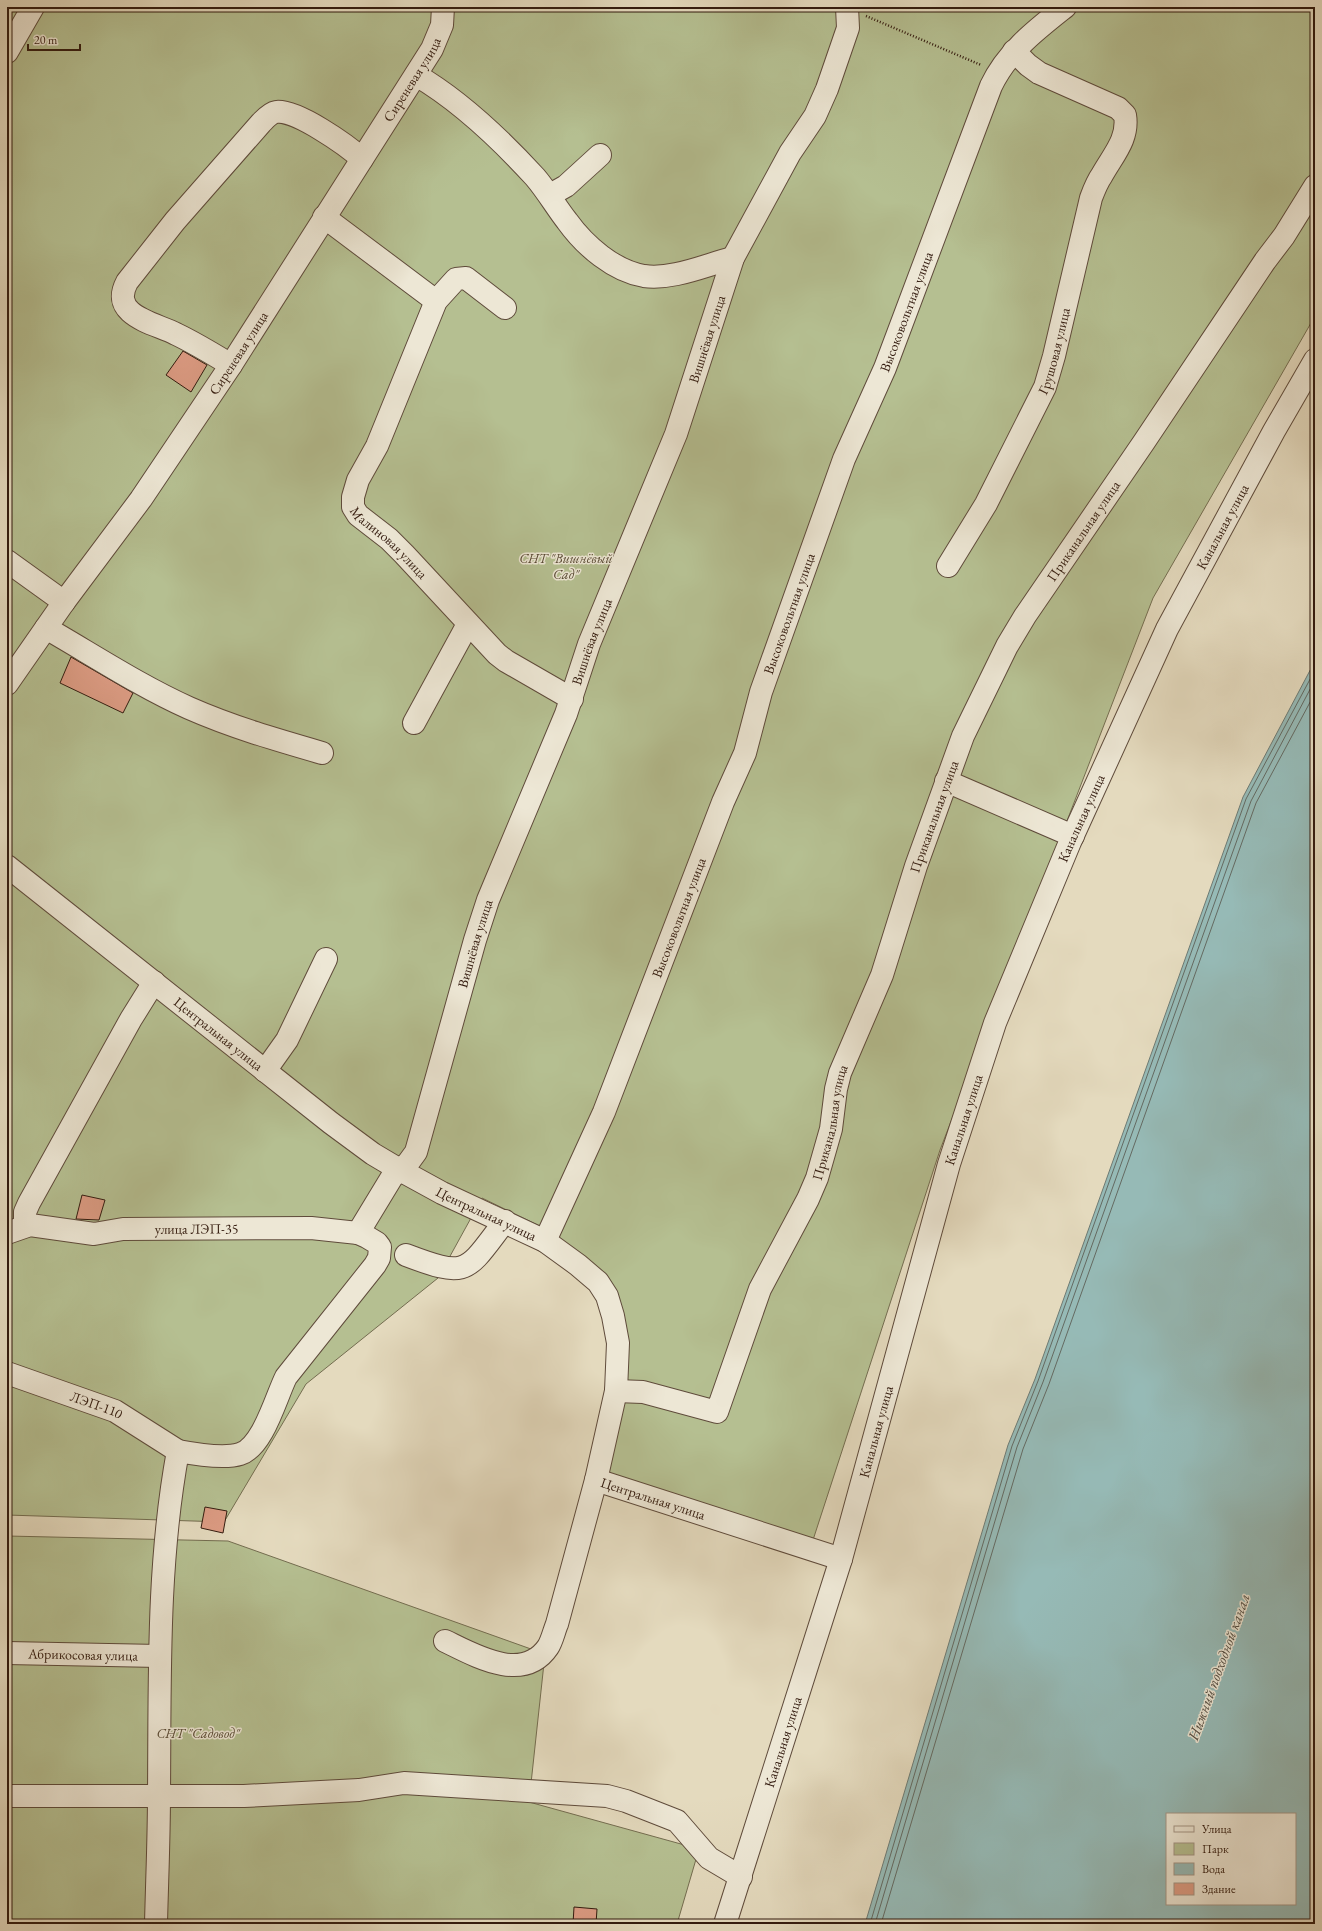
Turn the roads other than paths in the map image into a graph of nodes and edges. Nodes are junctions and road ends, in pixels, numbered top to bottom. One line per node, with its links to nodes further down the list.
1 (33, 7): 6 (street)
2 (443, 7): 7 (street, Сиреневая улица)
3 (1065, 7): 5 (street, Высоковольтная улица)
4 (848, 10): 13 (street, Вишнёвая улица)
5 (1014, 50): 19 (street, Грушовая улица); 37 (street, Высоковольтная улица)
6 (7, 52)
7 (416, 75): 9 (street, Сиреневая улица); 11 (street)
8 (600, 155): 11 (street)
9 (362, 159): 12 (street, Сиреневая улица); 17 (street)
10 (1315, 186): 27 (street, Приканальная улица)
11 (550, 195): 13 (street)
12 (324, 217): 14 (street); 17 (street, Сиреневая улица)
13 (732, 258): 24 (street, Вишнёвая улица)
14 (436, 301): 15 (street, Малиновая улица); 21 (street, Малиновая улица)
15 (505, 308)
16 (1315, 360): 28 (street, Канальная улица)
17 (231, 365): 20 (street, Сиреневая улица)
18 (7, 560): 20 (street)
19 (948, 566)
20 (64, 602): 22 (street, Сиреневая улица)
21 (468, 624): 24 (street, Малиновая улица); 25 (street)
22 (46, 628): 23 (street, Сиреневая улица); 26 (street)
23 (7, 684)
24 (572, 699): 33 (street, Вишнёвая улица)
25 (414, 723)
26 (322, 753)
27 (946, 782): 28 (street); 40 (street, Приканальная улица)
28 (1073, 836): 43 (street, Канальная улица)
29 (7, 866): 31 (street, Центральная улица)
30 (326, 959): 32 (street)
31 (154, 982): 32 (street, Центральная улица); 35 (street)
32 (265, 1071): 33 (street, Центральная улица)
33 (400, 1170): 34 (street, Центральная улица); 36 (street, Вишнёвая улица)
34 (505, 1222): 37 (street, Центральная улица); 38 (street)
35 (16, 1230): 36 (street, улица ЛЭП-35)
36 (358, 1233): 41 (street, улица ЛЭП-35)
37 (545, 1241): 40 (street, Центральная улица)
38 (406, 1255)
39 (7, 1373): 41 (street, ЛЭП-110)
40 (616, 1391): 42 (street, Центральная улица)
41 (178, 1451): 46 (street)
42 (596, 1480): 43 (street, Центральная улица); 44 (street)
43 (841, 1559): 49 (street, Канальная улица)
44 (445, 1641)
45 (7, 1653): 46 (street, Абрикосовая улица)
46 (159, 1656): 47 (street)
47 (159, 1795): 48 (street); 49 (street); 50 (street)
48 (7, 1796)
49 (740, 1877): 51 (street, Канальная улица)
50 (156, 1924)
51 (725, 1924)

